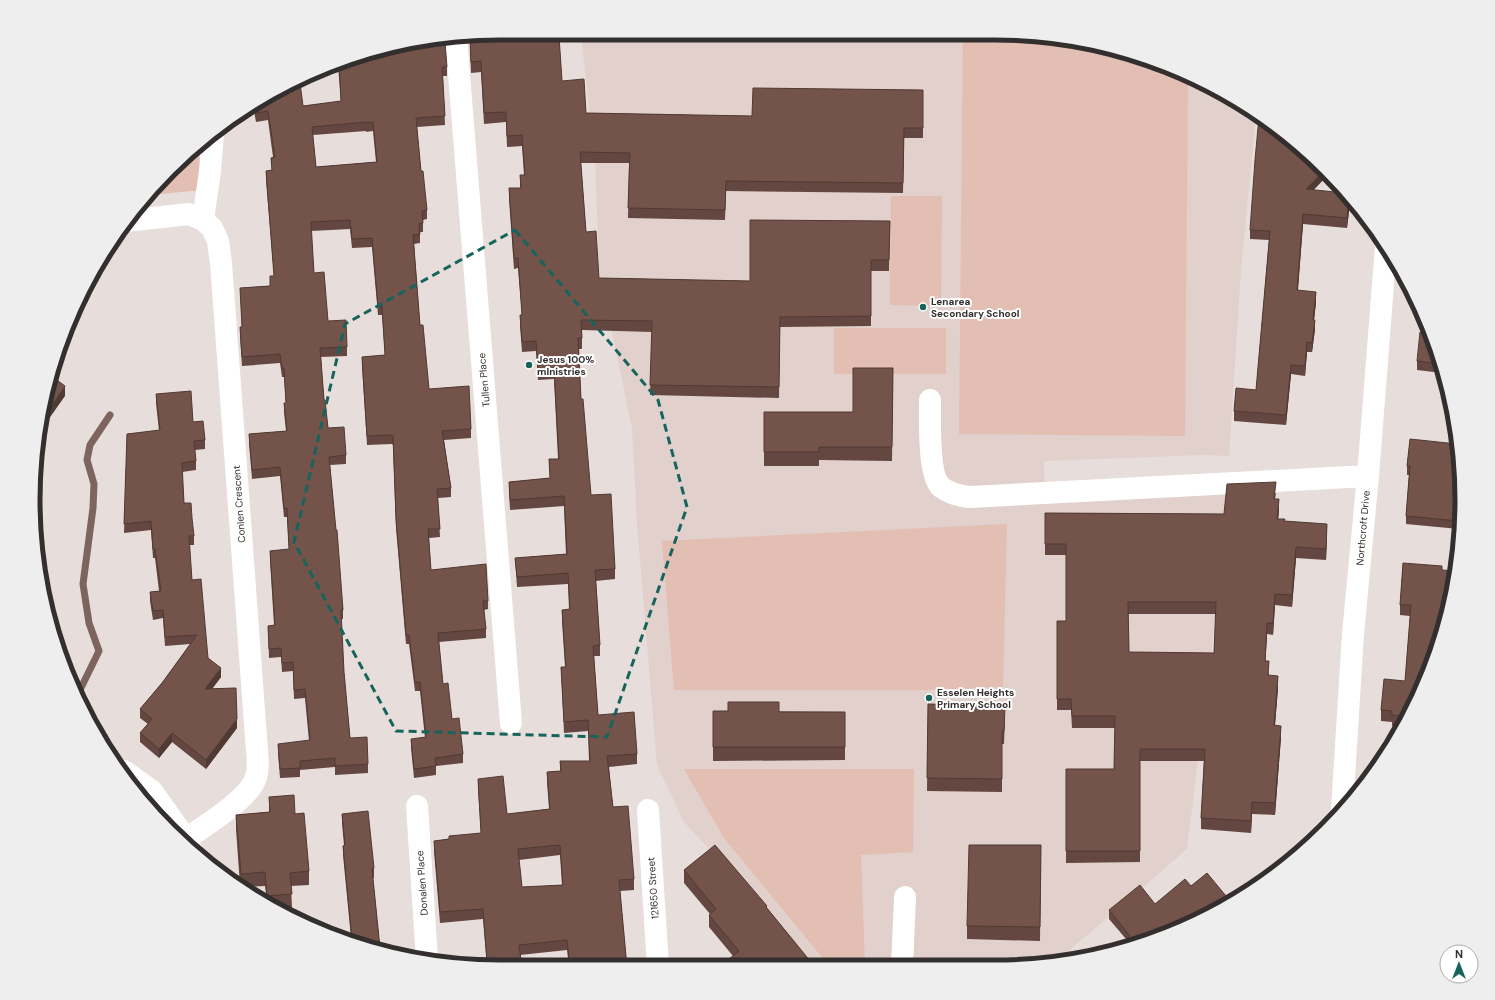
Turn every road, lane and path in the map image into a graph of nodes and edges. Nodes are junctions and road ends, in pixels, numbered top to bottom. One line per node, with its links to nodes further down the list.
1 (456, 42): 8 (street, Tullen Place)
2 (212, 141): 4 (street)
3 (135, 220): 4 (street)
4 (203, 220): 14 (street, Conlen Crescent)
5 (1385, 257): 7 (street, Northcroft Drive)
6 (930, 400): 7 (street)
7 (1368, 476): 10 (street, Northcroft Drive)
8 (511, 723)
9 (133, 778): 13 (street)
10 (1342, 801)
11 (417, 806): 16 (street, Donalen Place)
12 (648, 810): 17 (street, 121650 Street)
13 (177, 827)
14 (192, 841)
15 (905, 897): 18 (street)
16 (427, 954)
17 (658, 960)
18 (902, 960)

